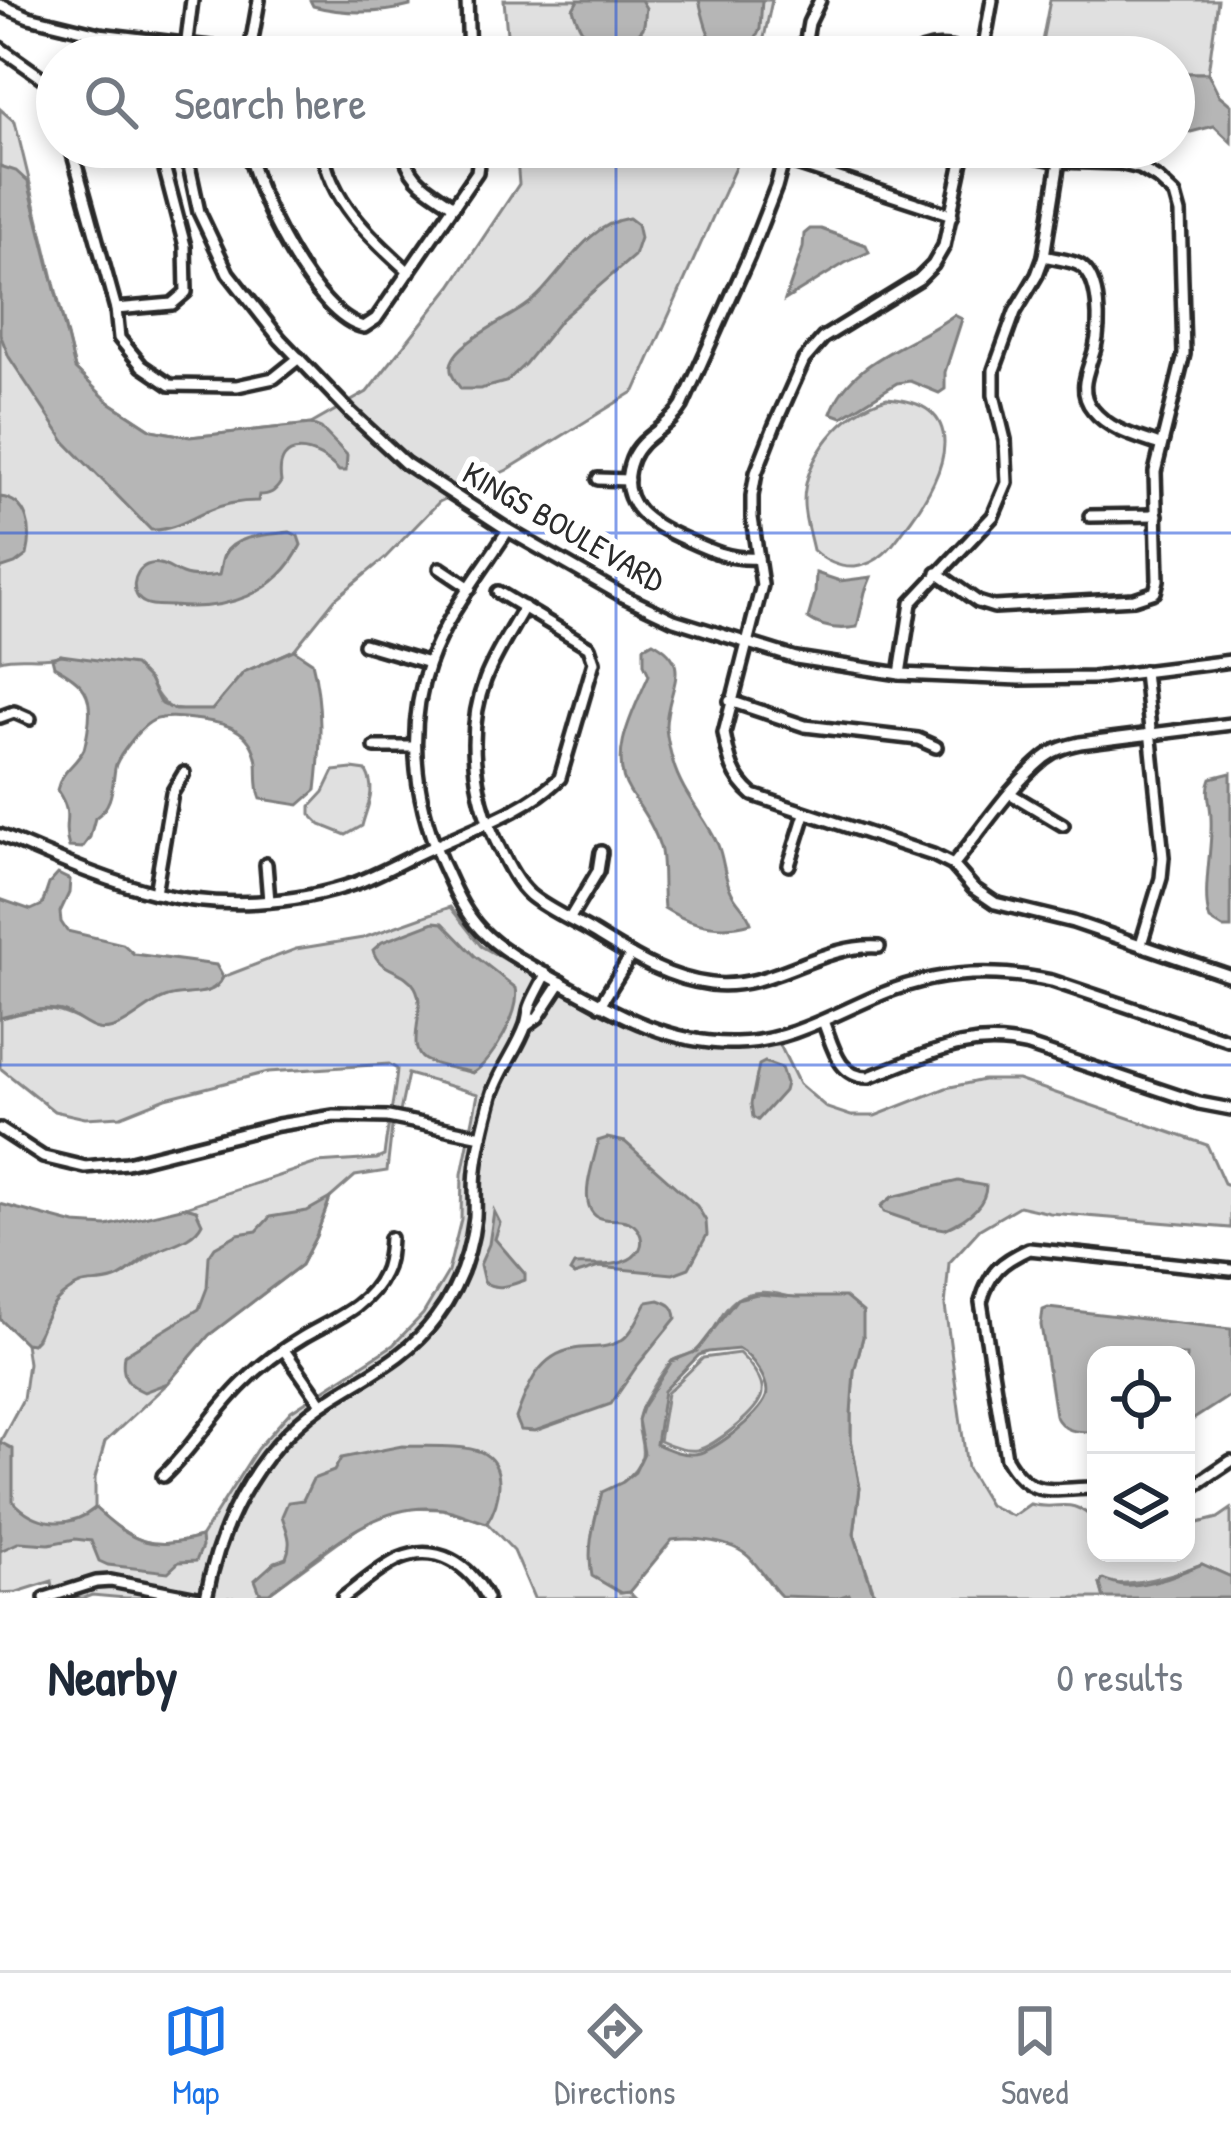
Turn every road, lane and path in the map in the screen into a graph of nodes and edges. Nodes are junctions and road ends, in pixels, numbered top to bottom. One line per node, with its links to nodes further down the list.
1 (191, 0): 8 (street)
2 (259, 0): 9 (street)
3 (466, 0): 10 (street)
4 (820, 0): 11 (street)
5 (992, 0): 12 (street)
6 (0, 5): 7 (street)
7 (131, 36)
8 (187, 36)
9 (252, 36)
10 (468, 36)
11 (807, 36)
12 (986, 36)
13 (0, 48): 14 (street)
14 (36, 75)
15 (77, 168): 31 (street)
16 (164, 168): 31 (street)
17 (189, 168): 32 (street, KINGS BOULEVARD)
18 (250, 168): 30 (street)
19 (327, 168): 30 (street)
20 (408, 168): 27 (street)
21 (477, 168): 27 (street)
22 (781, 168): 35 (street)
23 (808, 168): 28 (street)
24 (960, 168): 28 (street)
25 (1058, 168): 29 (street)
26 (1140, 168): 33 (street)
27 (454, 206): 30 (street)
28 (952, 215): 39 (street)
29 (1044, 256): 33 (street); 41 (street)
30 (409, 272)
31 (116, 309): 32 (street)
32 (298, 358): 38 (street, KINGS BOULEVARD)
33 (1160, 445): 36 (street)
34 (598, 479): 35 (street)
35 (628, 480): 39 (street)
36 (1157, 515): 37 (street); 41 (street)
37 (1090, 516)
38 (508, 530): 42 (street); 46 (street, KINGS BOULEVARD)
39 (758, 558): 46 (street)
40 (440, 568): 42 (street)
41 (937, 573): 50 (street)
42 (470, 588): 48 (street)
43 (497, 592): 44 (street)
44 (524, 607): 62 (street); 62 (street)
45 (364, 644): 48 (street)
46 (747, 644): 50 (street, KINGS BOULEVARD); 51 (street)
47 (1231, 661): 49 (street, KINGS BOULEVARD)
48 (429, 663): 56 (street)
49 (1144, 671): 50 (street, KINGS BOULEVARD); 55 (street)
50 (900, 674)
51 (730, 701): 57 (street); 61 (street)
52 (0, 717): 53 (street)
53 (30, 719)
54 (1231, 724): 55 (street)
55 (1150, 734): 60 (street); 73 (street)
56 (416, 747): 58 (street); 65 (street)
57 (936, 747)
58 (375, 748)
59 (184, 773): 70 (street)
60 (1011, 794): 63 (street); 69 (street)
61 (806, 814): 68 (street); 69 (street)
62 (488, 823): 65 (street); 72 (street)
63 (1063, 825)
64 (0, 835): 70 (street)
65 (433, 847): 71 (street); 76 (street)
66 (601, 852): 72 (street)
67 (266, 864): 71 (street)
68 (789, 865)
69 (953, 865): 73 (street)
70 (155, 893): 71 (street)
71 (269, 901)
72 (569, 918): 75 (street)
73 (1141, 944): 77 (street)
74 (879, 947): 75 (street)
75 (631, 956): 79 (street)
76 (546, 974): 78 (street); 81 (street)
77 (1231, 976)
78 (561, 982): 79 (street); 81 (street)
79 (600, 1005): 80 (street)
80 (823, 1021): 82 (street); 83 (street)
81 (527, 1024): 85 (street)
82 (1231, 1041)
83 (1231, 1109)
84 (0, 1130): 85 (street)
85 (482, 1136): 89 (street)
86 (390, 1238): 88 (street)
87 (1231, 1270): 93 (street)
88 (284, 1350): 89 (street); 91 (street)
89 (322, 1404): 97 (street)
90 (1231, 1461): 92 (street)
91 (163, 1476)
92 (1195, 1485)
93 (1087, 1488)
94 (127, 1584): 95 (street); 96 (street); 97 (street)
95 (45, 1598)
96 (125, 1598)
97 (202, 1598)
98 (343, 1598): 99 (street)
99 (488, 1598)

